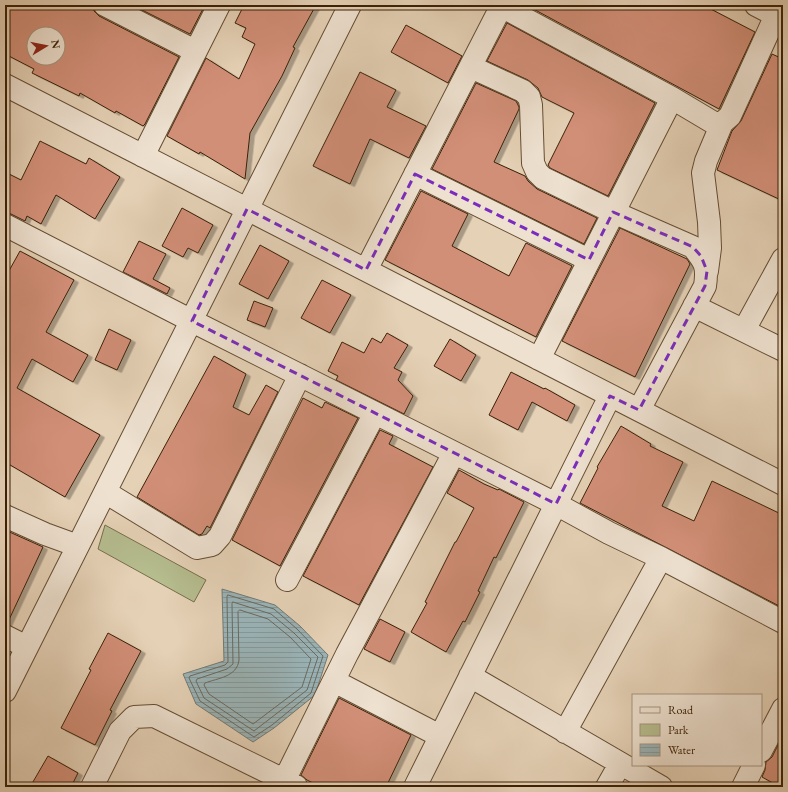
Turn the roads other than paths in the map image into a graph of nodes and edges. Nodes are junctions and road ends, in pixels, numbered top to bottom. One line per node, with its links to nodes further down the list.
1 (104, 5): 7 (street)
2 (219, 5): 7 (street)
3 (350, 5): 14 (street)
4 (756, 5): 6 (street)
5 (502, 6): 8 (street); 10 (street)
6 (780, 17): 11 (street)
7 (196, 51): 12 (street)
8 (470, 67): 13 (street); 15 (street)
9 (5, 85): 12 (street)
10 (672, 98): 11 (street); 15 (street)
11 (722, 123): 20 (street)
12 (143, 156): 14 (street)
13 (415, 174): 18 (street); 19 (street)
14 (247, 210): 19 (street); 22 (street)
15 (614, 212): 18 (street); 20 (street)
16 (8, 232): 22 (street)
17 (783, 259): 23 (street)
18 (589, 260): 25 (street)
19 (366, 270): 25 (street)
20 (707, 271): 21 (street)
21 (694, 306): 23 (street); 28 (street)
22 (192, 321): 26 (street); 32 (street)
23 (744, 330): 24 (street)
24 (783, 350)
25 (539, 359): 27 (street)
26 (300, 376): 29 (street); 32 (street)
27 (610, 396): 28 (street); 33 (street)
28 (639, 410): 31 (street)
29 (375, 413): 30 (street); 37 (street)
30 (454, 453): 33 (street); 42 (street)
31 (783, 484)
32 (105, 492): 35 (street)
33 (556, 504): 36 (street); 41 (street)
34 (5, 516): 35 (street)
35 (78, 546): 40 (street)
36 (661, 558): 38 (street); 45 (street)
37 (287, 580)
38 (783, 622)
39 (5, 636): 40 (street)
40 (27, 647): 43 (street)
41 (470, 676): 45 (street); 46 (street)
42 (334, 681): 46 (street); 50 (street)
43 (5, 691)
44 (783, 709): 47 (street)
45 (565, 732): 48 (street)
46 (440, 736): 51 (street)
47 (762, 749)
48 (620, 764): 53 (street); 54 (street)
49 (754, 766): 55 (street)
50 (287, 785): 52 (street)
51 (417, 786)
52 (92, 787)
53 (607, 787)
54 (661, 787)
55 (743, 787)

